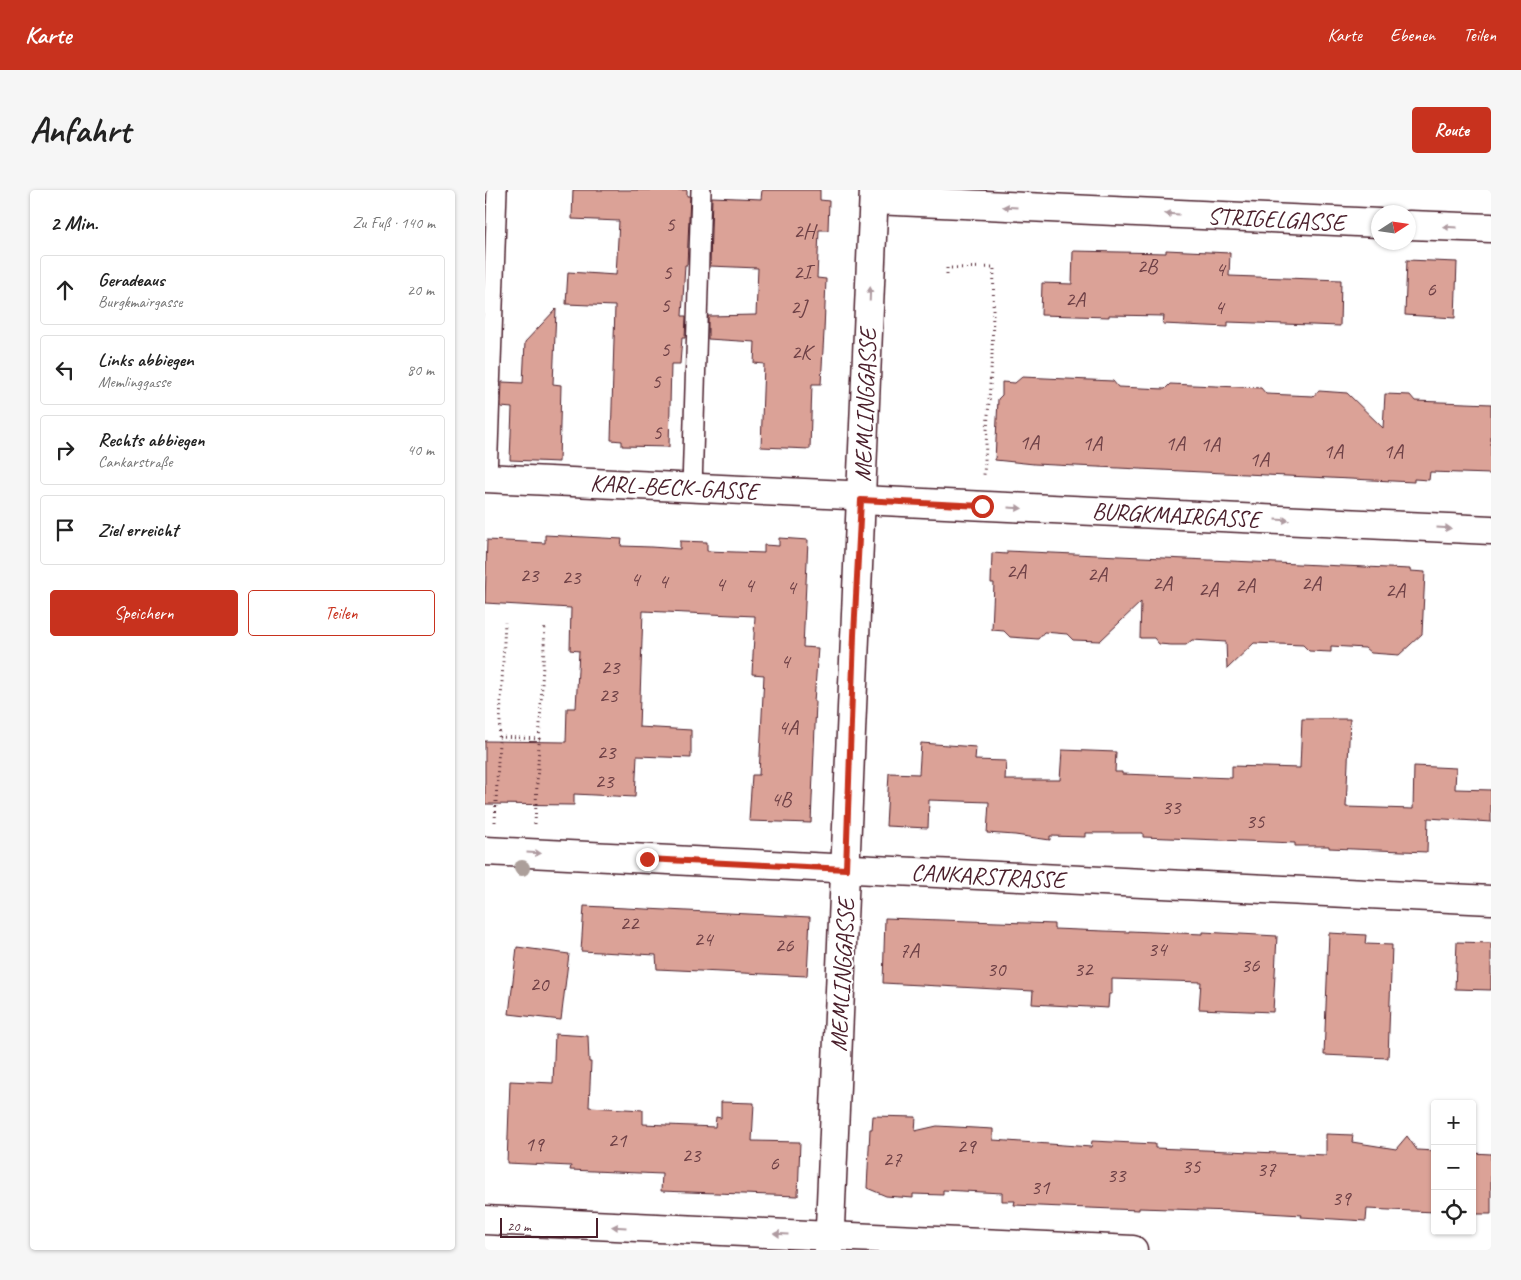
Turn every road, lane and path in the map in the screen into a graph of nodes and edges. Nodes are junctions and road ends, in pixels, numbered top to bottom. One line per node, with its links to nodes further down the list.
1 (497, 190): 8 (lane)
2 (701, 190): 9 (lane)
3 (874, 195): 4 (street, STRIGELGASSE, one-way to 3); 10 (street, MEMLINGGASSE, one-way to 3)
4 (1371, 223)
5 (1416, 225): 6 (street, one-way to 5)
6 (1491, 228)
7 (947, 274): 11 (path)
8 (486, 478): 9 (street, KARL-BECK-GASSE)
9 (692, 488): 10 (street, KARL-BECK-GASSE)
10 (861, 500): 11 (street, BURGKMAIRGASSE); 19 (street, MEMLINGGASSE)
11 (982, 506): 12 (street, BURGKMAIRGASSE, one-way to 12)
12 (1491, 530)
13 (505, 622): 15 (path)
14 (545, 625): 16 (path)
15 (499, 737): 16 (path); 17 (path)
16 (540, 739): 18 (path)
17 (489, 851): 18 (street, CANKARSTRASSE, one-way to 18)
18 (534, 853): 19 (street, CANKARSTRASSE)
19 (846, 869): 20 (street, CANKARSTRASSE); 22 (street, MEMLINGGASSE)
20 (1491, 900)
21 (485, 1220): 22 (street, one-way to 21)
22 (830, 1243): 23 (street)
23 (1133, 1250)

